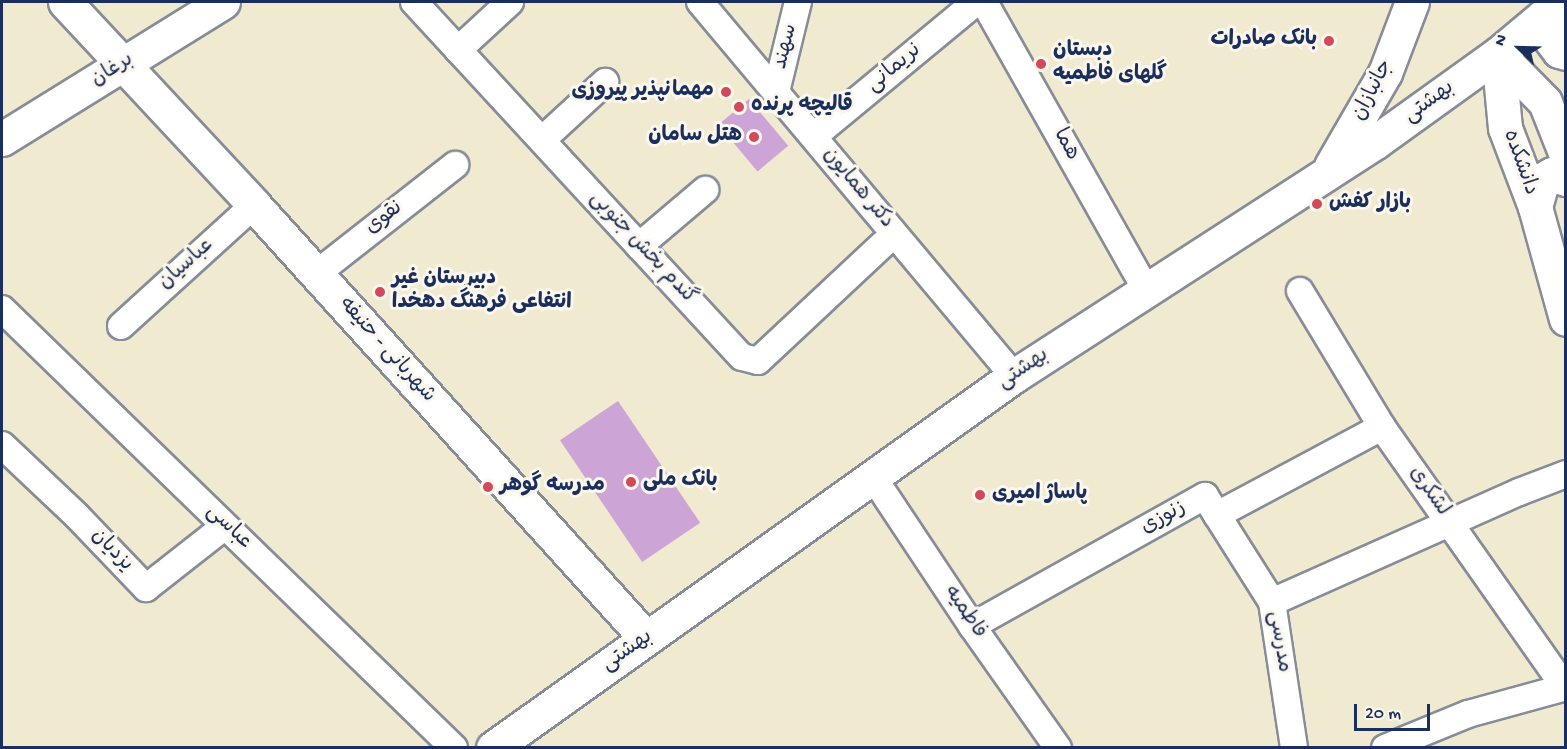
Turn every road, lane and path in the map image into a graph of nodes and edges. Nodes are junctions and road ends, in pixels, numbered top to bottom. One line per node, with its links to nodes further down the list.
1 (65, 2): 14 (main road, شهربانی - حنیفه)
2 (223, 2): 14 (main road, برغان)
3 (414, 2): 11 (street, گندم بخش جنوبی)
4 (510, 2): 11 (street)
5 (700, 2): 16 (street, دکتر همایون)
6 (798, 2): 16 (street, سهند)
7 (976, 2): 17 (street, نریمانی)
8 (984, 2): 30 (street, هما)
9 (1412, 2): 22 (main road, جانبازان)
10 (1554, 7): 12 (main road); 13 (main road, بهشتی)
11 (458, 50): 19 (street, گندم بخش جنوبی)
12 (1566, 53)
13 (1498, 54): 20 (main road); 22 (main road, بهشتی); 26 (main road, دانشکده)
14 (124, 65): 18 (main road, برغان); 25 (main road, شهربانی - حنیفه)
15 (605, 82): 19 (street)
16 (776, 92): 17 (street, دکتر همایون)
17 (814, 136): 35 (street, دکتر همایون)
18 (2, 139)
19 (542, 140): 28 (street, گندم بخش جنوبی)
20 (1566, 155)
21 (455, 165): 29 (street, نقوی)
22 (1325, 176): 30 (main road, بهشتی)
23 (1566, 179): 26 (main road)
24 (705, 190): 28 (street)
25 (254, 205): 29 (main road, شهربانی - حنیفه); 34 (street, عباسیان)
26 (1535, 207): 33 (main road, دانشکده)
27 (883, 244): 28 (street, گندم بخش جنوبی)
28 (639, 246)
29 (316, 274): 45 (main road, شهربانی - حنیفه)
30 (1146, 289): 35 (main road, بهشتی)
31 (1300, 291): 36 (street, لشکری)
32 (2, 309): 42 (street, عباسی)
33 (1566, 319)
34 (121, 326)
35 (1014, 376): 39 (main road, بهشتی)
36 (1382, 427): 40 (street, زنوزی); 41 (street, لشکری)
37 (2, 445): 42 (street, یزدیان)
38 (1566, 474): 41 (street)
39 (873, 477): 44 (street, فاطمیه); 45 (main road, بهشتی)
40 (1217, 515): 43 (street, مدرسی); 44 (street, زنوزی)
41 (1449, 522): 43 (street); 46 (street, لشکری)
42 (225, 526): 48 (street, عباسی)
43 (1272, 602): 50 (street, مدرسی)
44 (972, 626): 47 (street, فاطمیه)
45 (646, 638): 49 (main road, بهشتی)
46 (1565, 687): 51 (street)
47 (1048, 744)
48 (454, 747)
49 (493, 747)
50 (1294, 747)
51 (1385, 747)

